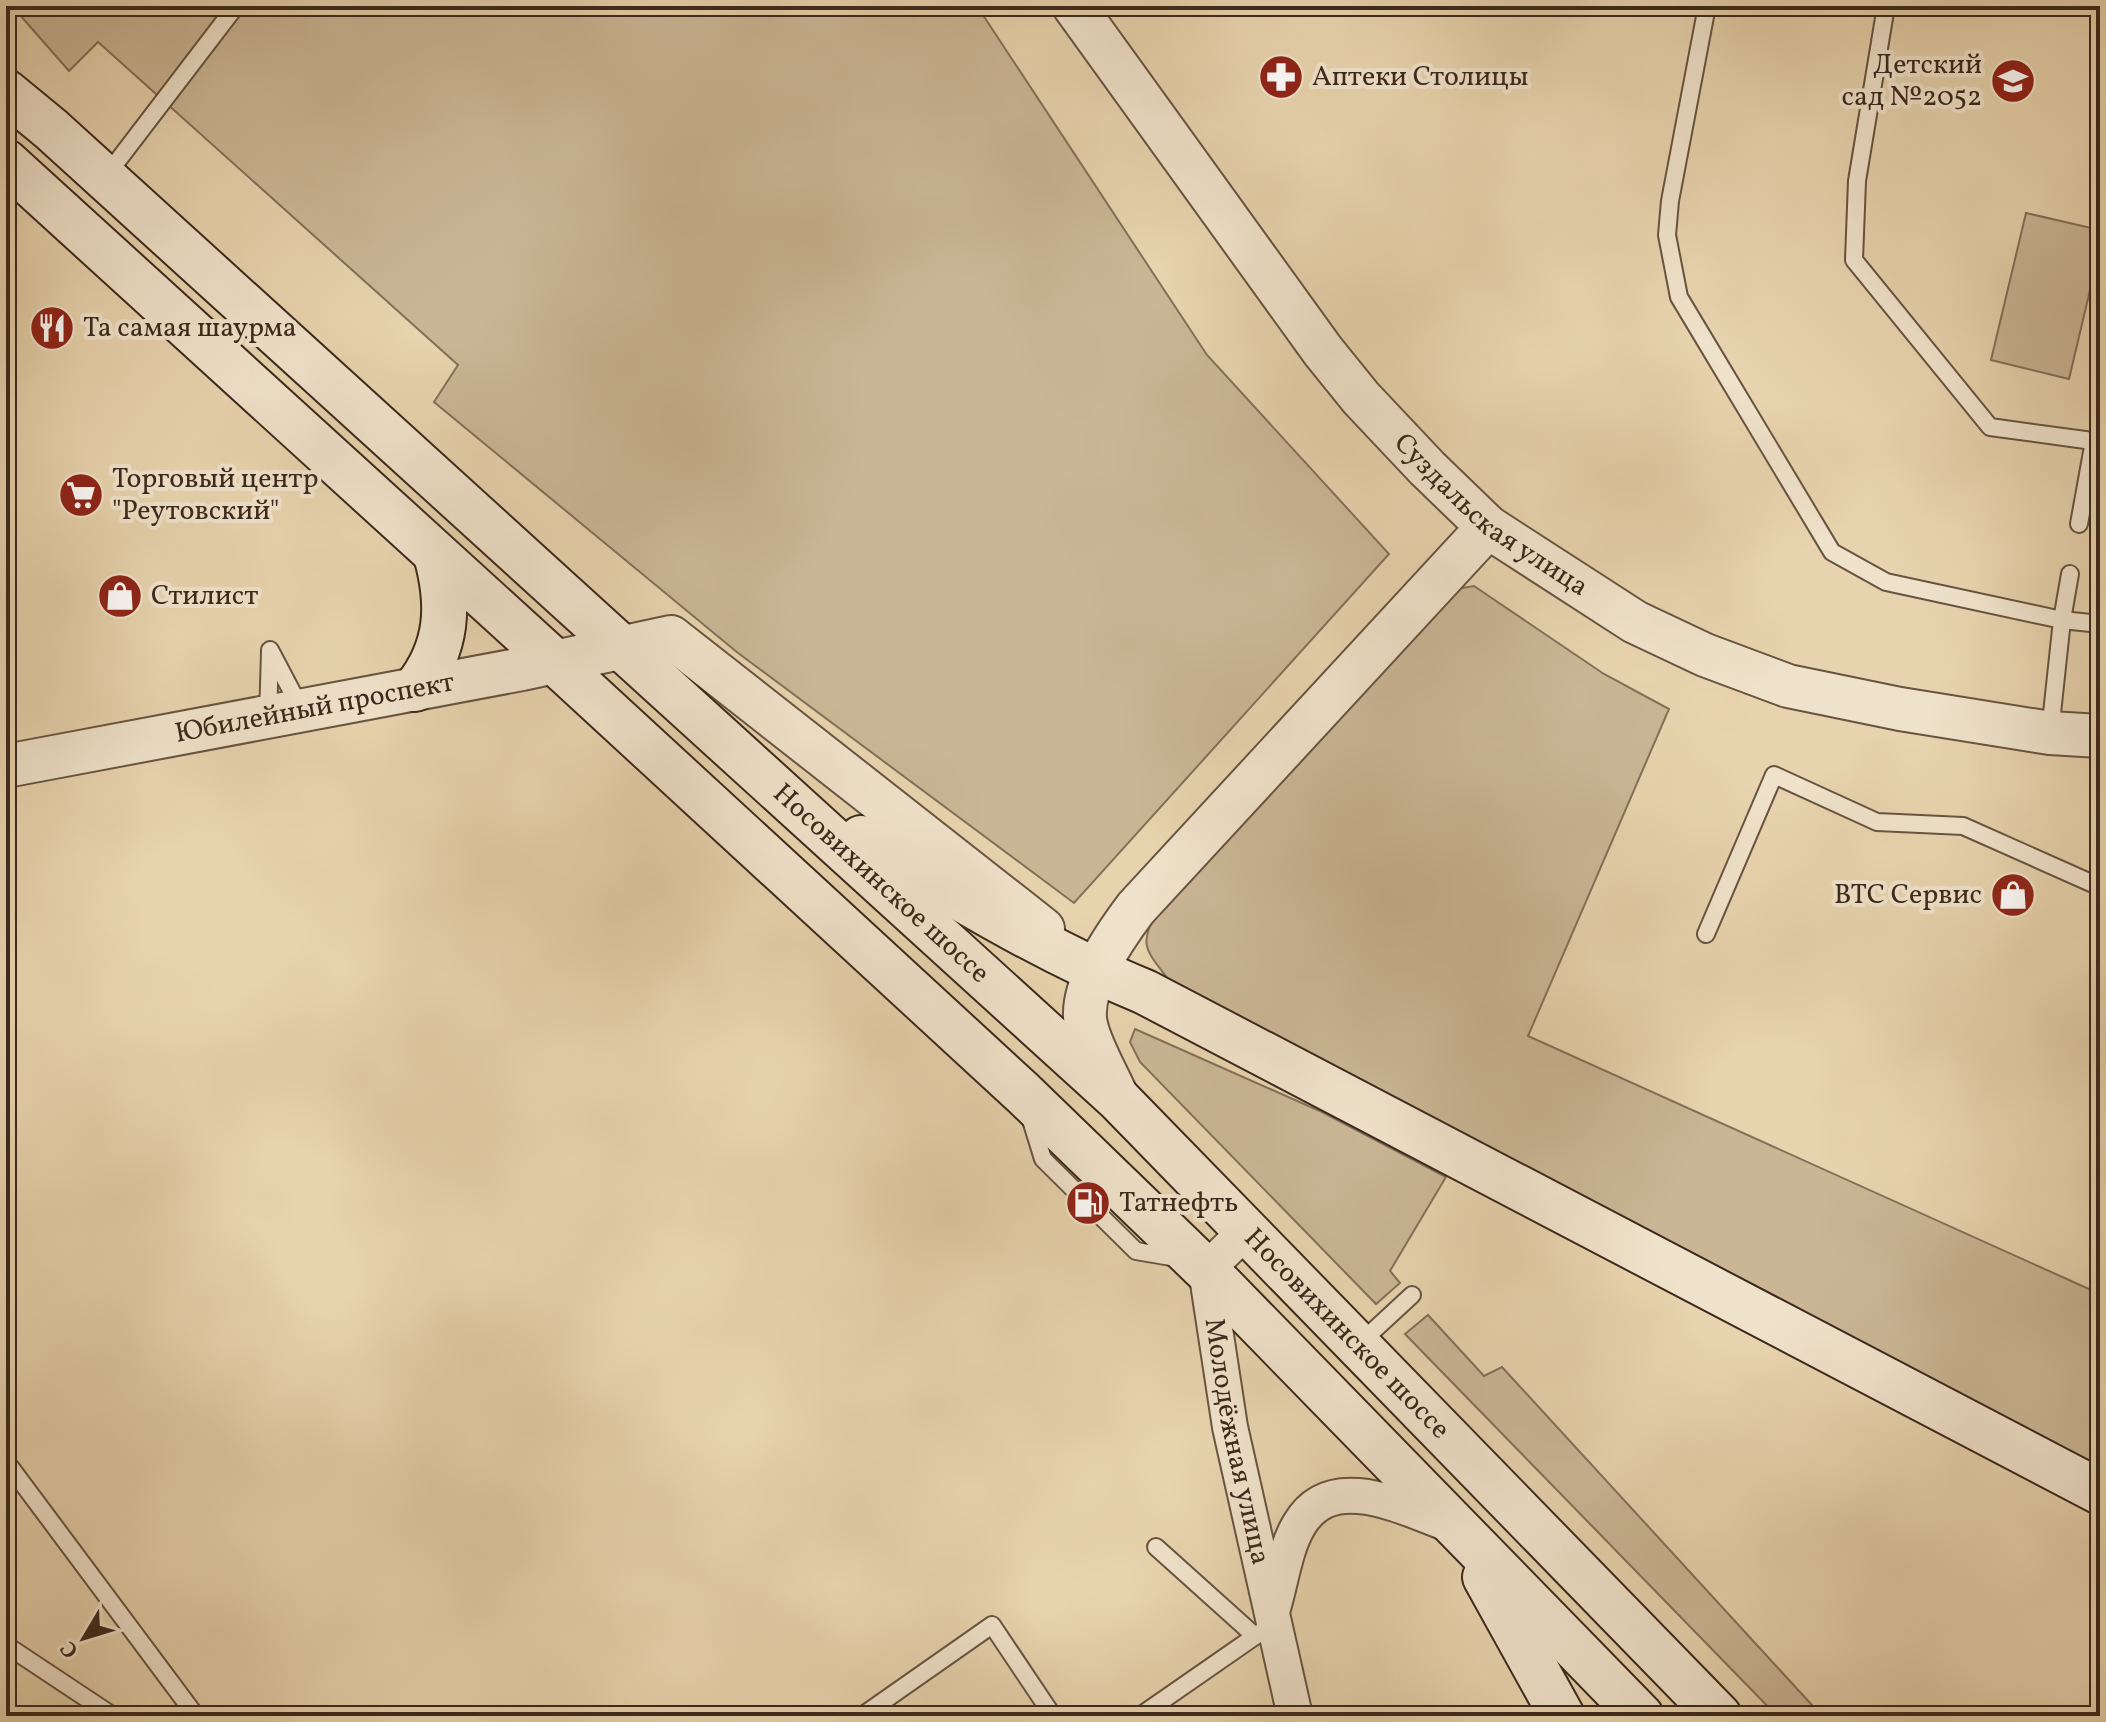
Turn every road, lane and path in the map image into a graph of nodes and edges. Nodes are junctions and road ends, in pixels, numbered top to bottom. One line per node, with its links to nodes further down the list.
1 (236, 6): 7 (lane)
2 (1074, 6): 10 (street, Суздальская улица)
3 (1707, 6): 13 (lane)
4 (1886, 6): 8 (lane)
5 (6, 92): 7 (main road, Носовихинское шоссе)
6 (10, 174): 11 (main road, Носовихинское шоссе)
7 (105, 178): 15 (main road, Носовихинское шоссе)
8 (2097, 442): 9 (lane)
9 (2079, 524)
10 (1488, 527): 18 (street, Суздальская улица); 24 (street)
11 (436, 555): 16 (main road, Носовихинское шоссе); 17 (main road)
12 (2070, 574): 13 (lane)
13 (2062, 620): 14 (lane); 18 (lane)
14 (2100, 624)
15 (623, 649): 16 (street, Юбилейный проспект); 21 (main road, Носовихинское шоссе); 24 (street, Юбилейный проспект)
16 (556, 663): 17 (street, Юбилейный проспект); 27 (main road, Носовихинское шоссе)
17 (415, 689): 20 (street, Юбилейный проспект)
18 (2050, 733): 19 (street, Суздальская улица)
19 (2100, 736)
20 (6, 766)
21 (761, 774): 24 (main road); 25 (main road, Носовихинское шоссе)
22 (2100, 887): 23 (lane)
23 (1706, 934)
24 (1097, 972): 25 (street); 31 (main road)
25 (1118, 1099): 26 (main road, Носовихинское шоссе)
26 (1246, 1231): 27 (street); 29 (main road, Носовихинское шоссе)
27 (1202, 1266): 32 (main road, Носовихинское шоссе); 34 (street, Молодёжная улица)
28 (1412, 1295): 29 (lane)
29 (1358, 1345): 44 (main road, Носовихинское шоссе)
30 (6, 1466): 37 (lane)
31 (2100, 1492)
32 (1456, 1526): 34 (street, Молодёжная улица); 42 (main road); 43 (main road, Носовихинское шоссе)
33 (1156, 1547): 34 (lane)
34 (1267, 1624): 40 (lane); 41 (street, Молодёжная улица)
35 (6, 1645): 36 (lane)
36 (113, 1716)
37 (196, 1716)
38 (862, 1716): 39 (lane)
39 (1053, 1716)
40 (1140, 1716)
41 (1295, 1716)
42 (1562, 1716)
43 (1641, 1716)
44 (1719, 1716)

